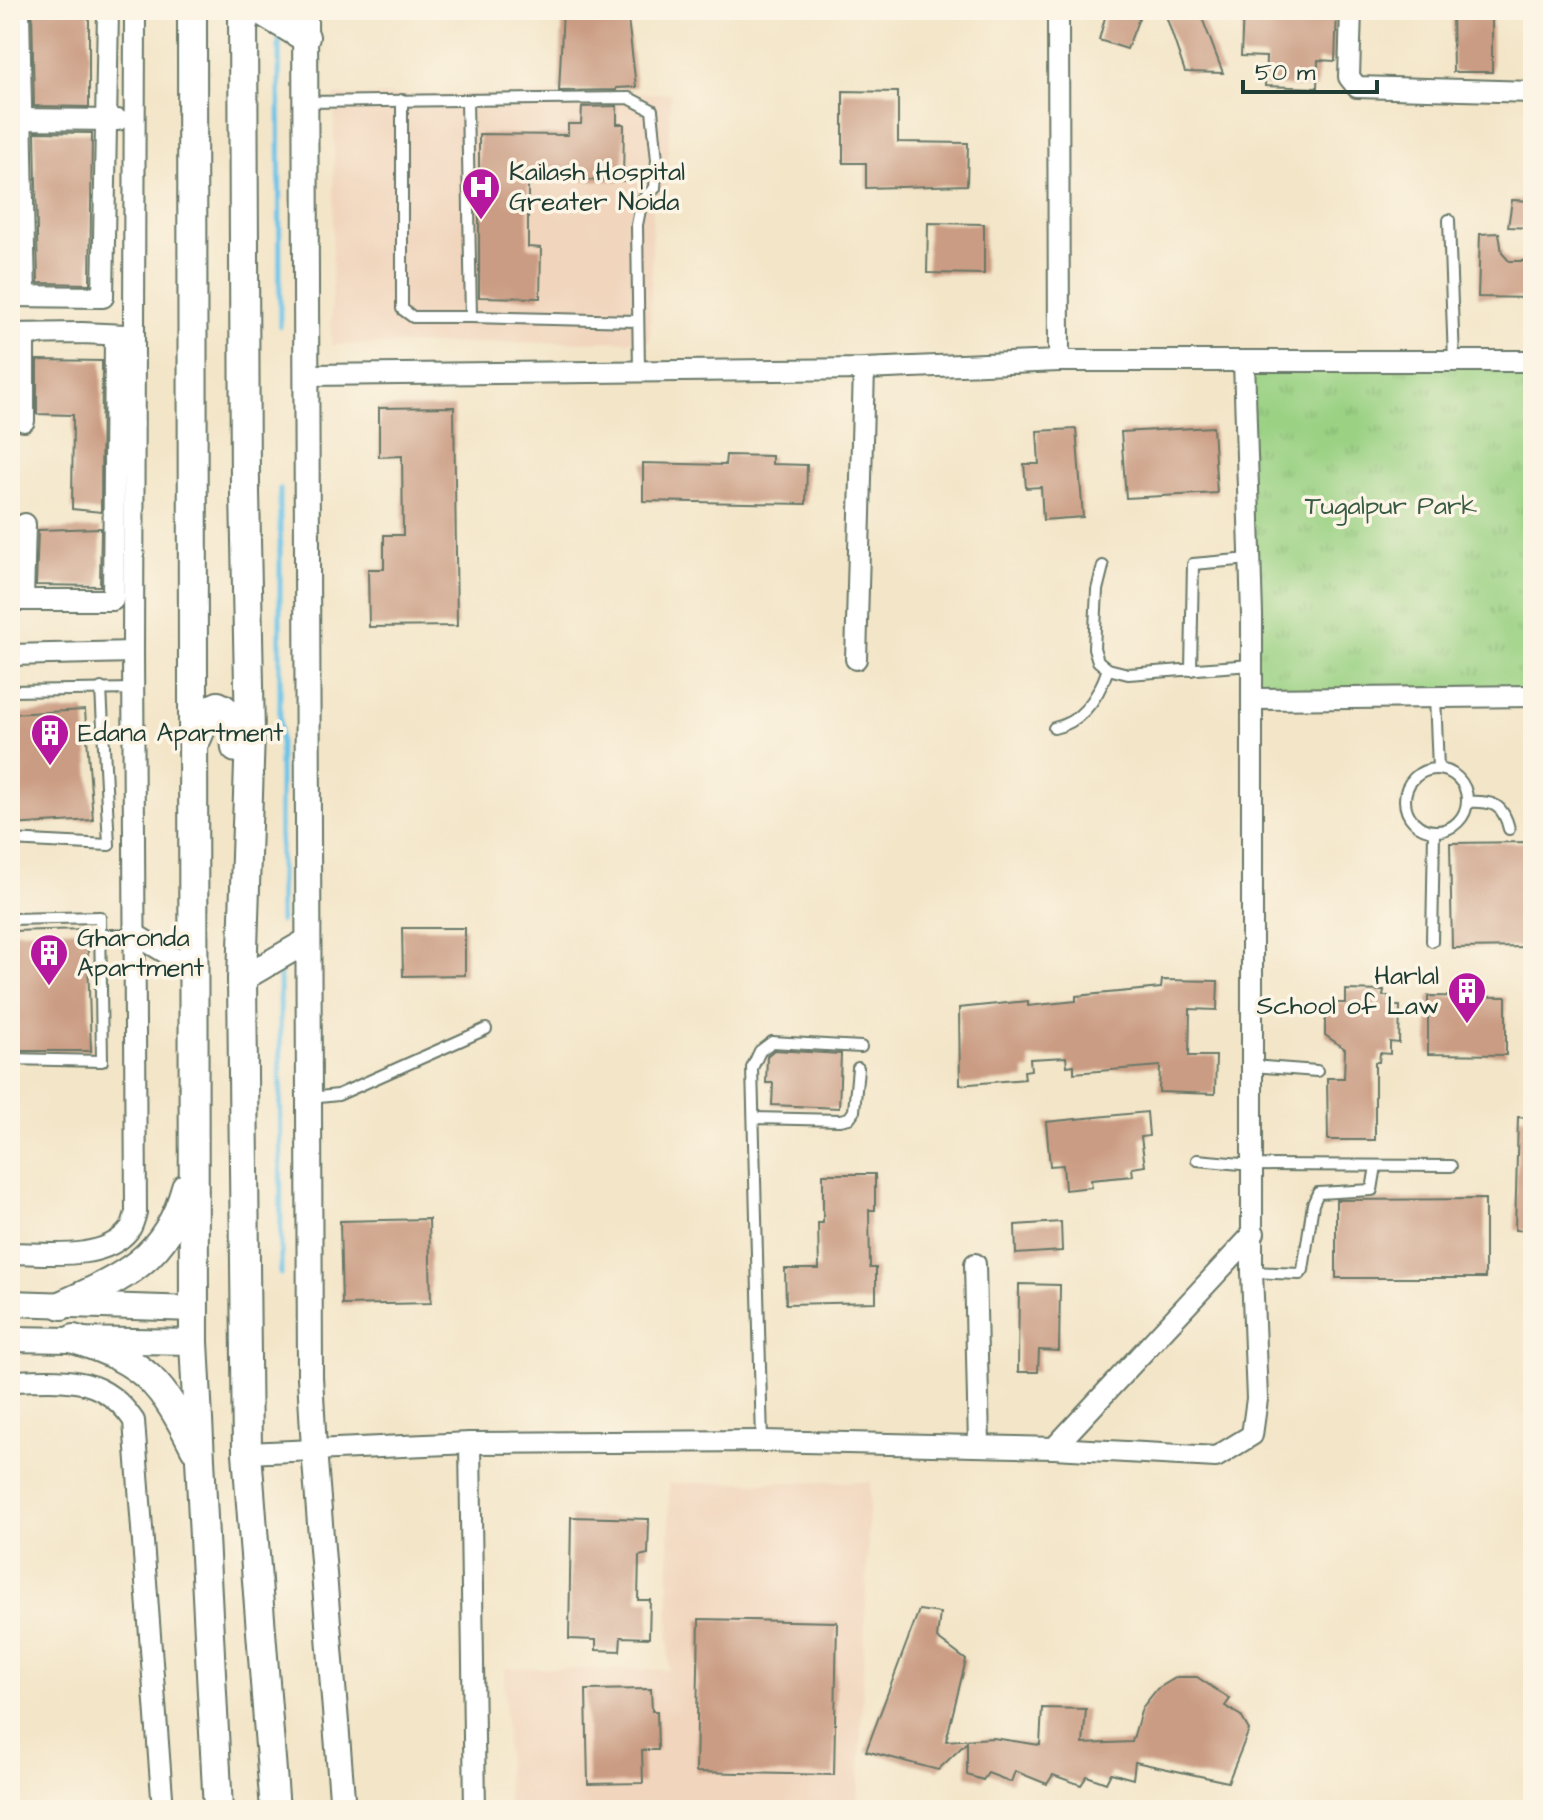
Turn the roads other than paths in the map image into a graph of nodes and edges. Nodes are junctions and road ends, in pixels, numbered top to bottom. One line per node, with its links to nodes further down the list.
1 (19, 10): 14 (street)
2 (108, 10): 15 (street)
3 (135, 10): 16 (street)
4 (192, 10): 50 (main road)
5 (243, 10): 52 (main road)
6 (260, 10): 9 (main road)
7 (1058, 10): 23 (street)
8 (1351, 10): 10 (street)
9 (305, 23): 13 (street)
10 (1533, 92)
11 (402, 100): 12 (lane); 13 (lane); 19 (lane)
12 (467, 100): 19 (lane); 20 (lane)
13 (306, 102): 29 (street)
14 (16, 119): 15 (street); 18 (street)
15 (106, 120): 16 (street); 18 (street)
16 (134, 122): 22 (street)
17 (1449, 220): 25 (lane)
18 (18, 296)
19 (471, 317): 20 (lane)
20 (637, 321): 28 (lane)
21 (17, 334): 22 (street); 30 (street)
22 (124, 335): 35 (street); 36 (street)
23 (1059, 361): 24 (street); 27 (street)
24 (1244, 361): 25 (street); 32 (street)
25 (1454, 361): 26 (street)
26 (1533, 361)
27 (864, 369): 28 (street); 39 (street)
28 (639, 371): 29 (street)
29 (308, 375): 60 (street)
30 (24, 421)
31 (25, 524): 34 (street)
32 (1250, 559): 40 (street); 42 (lane)
33 (1103, 566): 41 (lane)
34 (17, 600): 35 (street)
35 (113, 600): 36 (street)
36 (134, 601): 37 (street)
37 (133, 652): 38 (street); 44 (street)
38 (10, 655)
39 (856, 659)
40 (1252, 665): 42 (lane); 48 (street)
41 (1108, 669): 42 (lane); 49 (lane)
42 (1191, 670)
43 (101, 688): 44 (lane); 45 (lane); 56 (lane)
44 (135, 689): 59 (street)
45 (10, 691)
46 (1533, 696): 47 (street)
47 (1435, 697): 48 (street); 51 (lane)
48 (1252, 699): 67 (street)
49 (1054, 728)
50 (194, 746): 52 (main road); 62 (main road)
51 (1438, 768): 53 (lane); 55 (lane)
52 (248, 785): 63 (main road)
53 (1467, 802): 54 (lane); 55 (lane)
54 (1509, 829)
55 (1434, 832): 61 (lane)
56 (10, 840)
57 (10, 919): 58 (lane)
58 (101, 935): 59 (lane); 66 (lane)
59 (136, 935): 62 (street); 78 (street)
60 (307, 941): 63 (street); 70 (street)
61 (1432, 941)
62 (191, 968): 73 (main road)
63 (242, 979): 93 (main road)
64 (486, 1029): 70 (lane)
65 (861, 1047): 71 (lane)
66 (10, 1059)
67 (1252, 1066): 69 (lane); 74 (street)
68 (858, 1068): 71 (lane)
69 (1317, 1071)
70 (308, 1098): 92 (street)
71 (754, 1118): 88 (lane)
72 (1197, 1160): 74 (lane)
73 (192, 1164): 82 (main road); 83 (main road)
74 (1252, 1165): 75 (lane); 77 (street)
75 (1376, 1166): 76 (lane); 80 (lane)
76 (1451, 1166)
77 (1254, 1233): 80 (street); 91 (street)
78 (10, 1253)
79 (975, 1264): 90 (street)
80 (1252, 1272): 91 (street)
81 (10, 1303): 82 (street)
82 (62, 1305): 83 (street)
83 (194, 1309): 86 (main road)
84 (10, 1339): 85 (street)
85 (74, 1339): 86 (street); 94 (main road)
86 (194, 1342): 94 (main road)
87 (10, 1381): 96 (street)
88 (762, 1441): 89 (street); 90 (street)
89 (470, 1443): 92 (street); 99 (street)
90 (979, 1446): 91 (street)
91 (1054, 1448)
92 (314, 1449): 93 (street); 98 (street)
93 (247, 1453): 97 (main road)
94 (199, 1456): 95 (main road)
95 (216, 1808)
96 (163, 1810)
97 (275, 1810)
98 (343, 1810)
99 (475, 1810)

